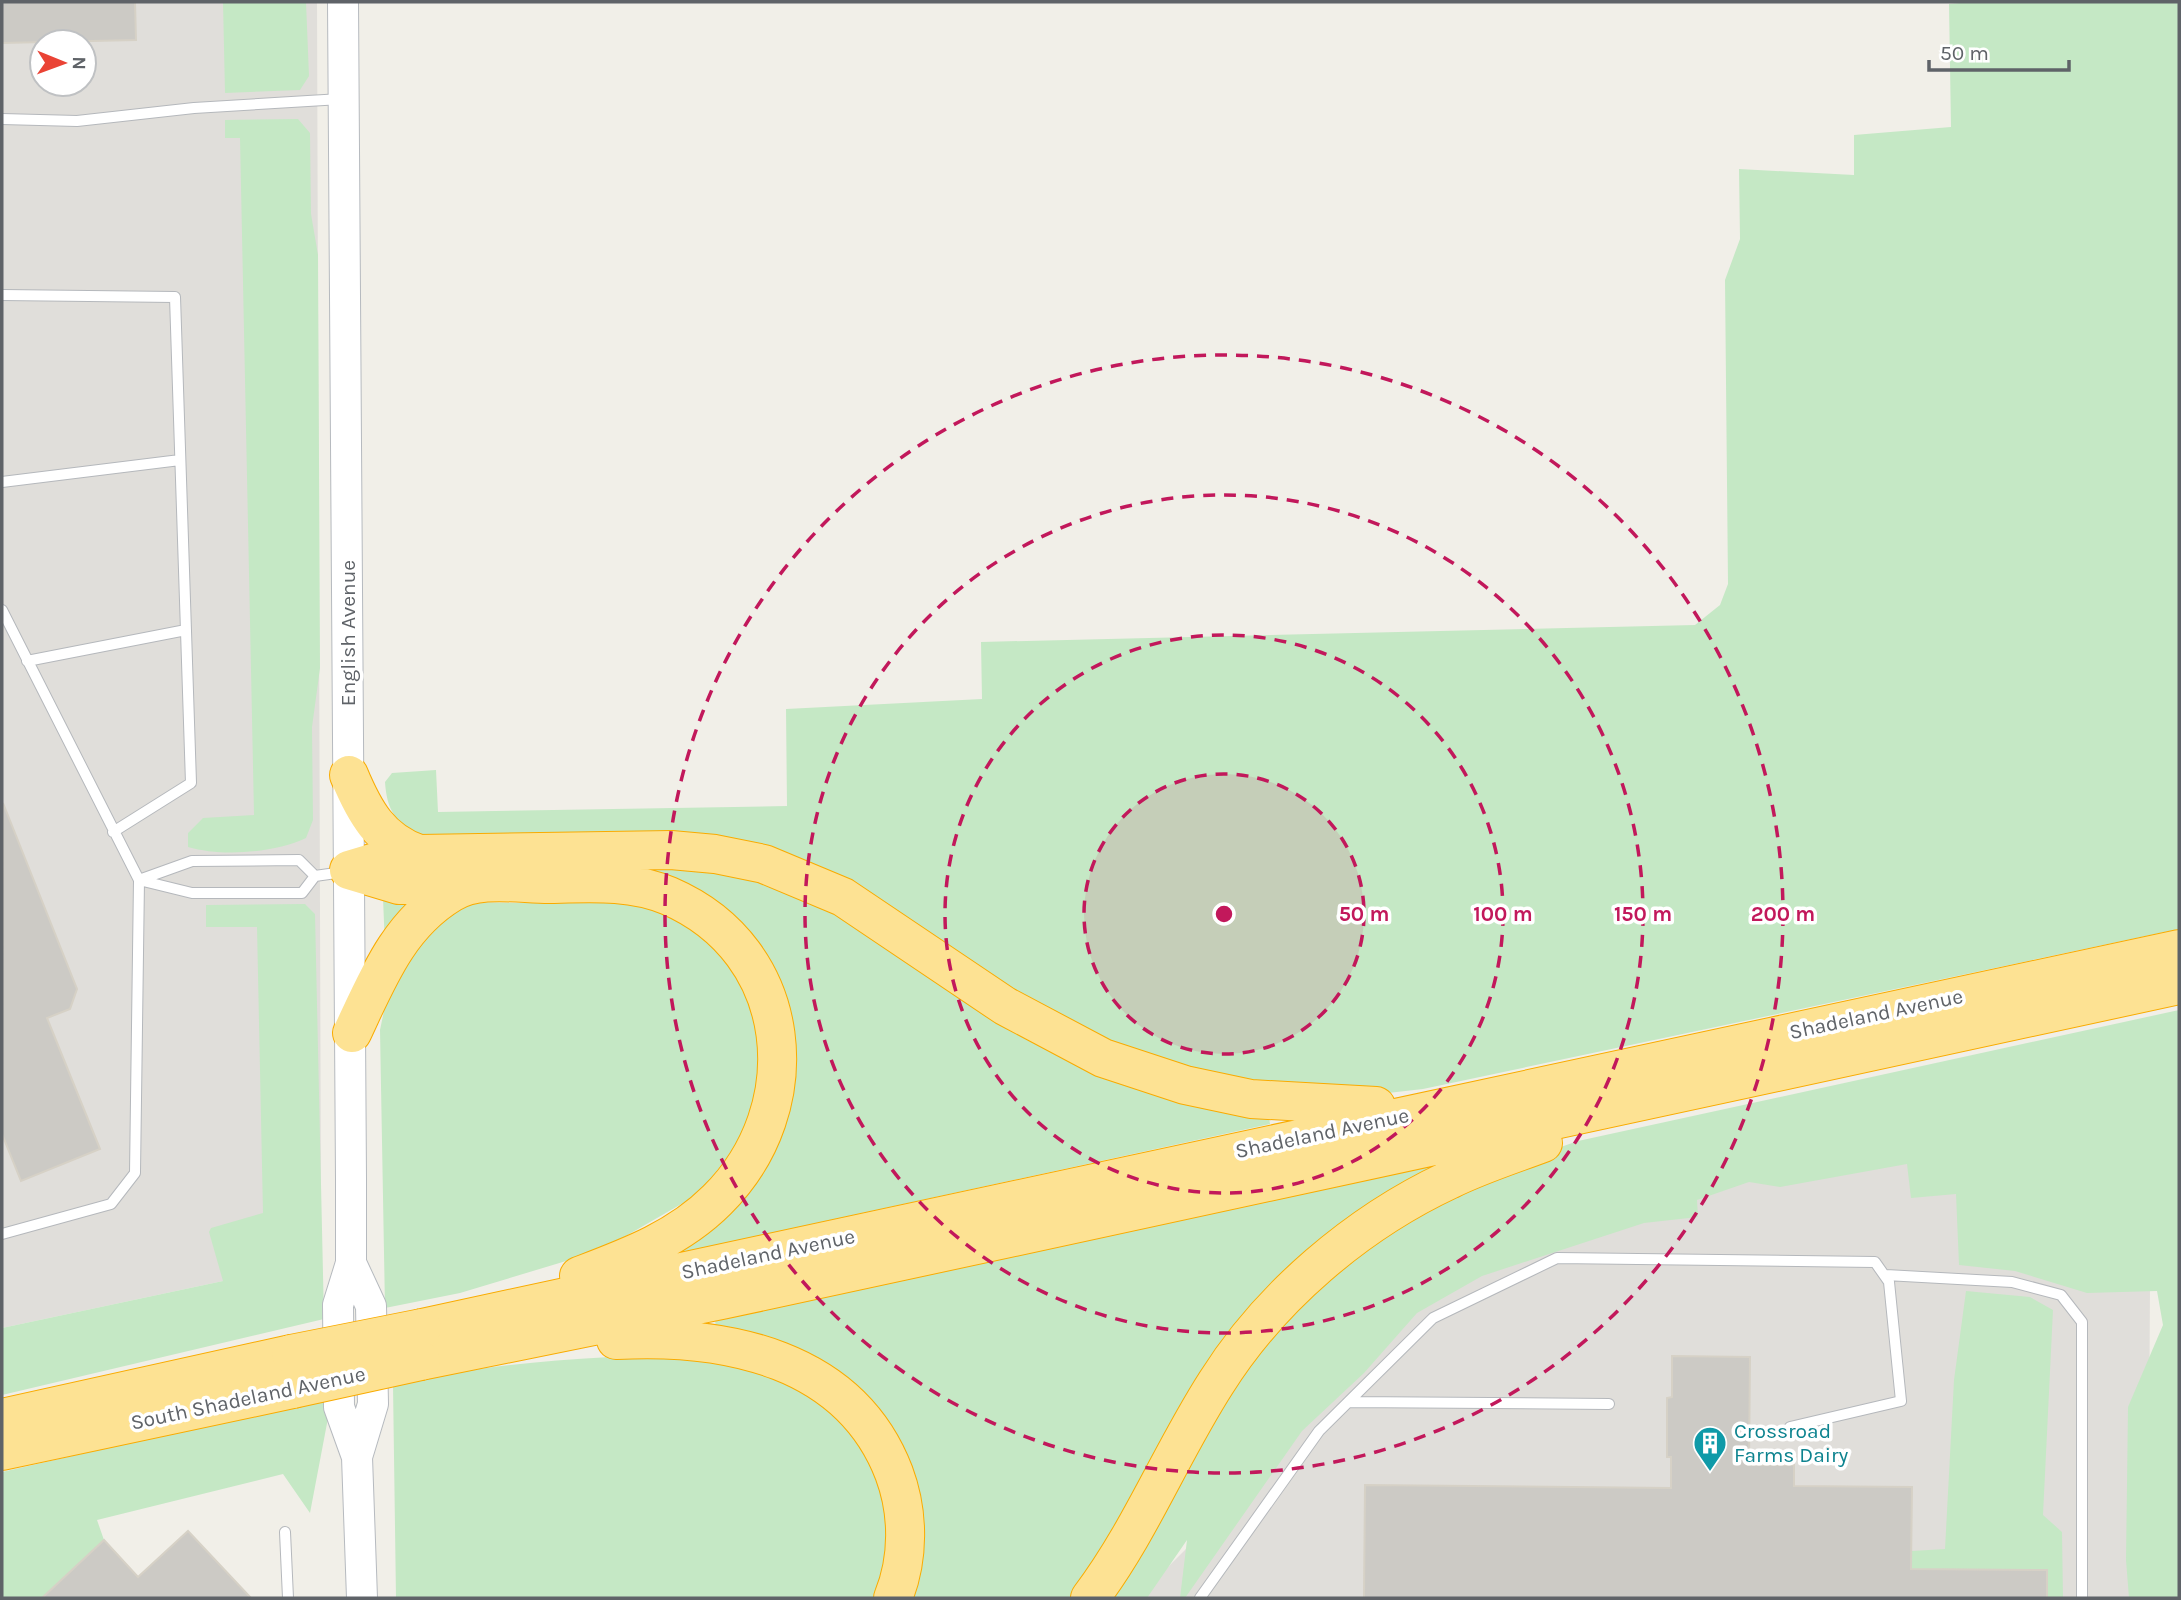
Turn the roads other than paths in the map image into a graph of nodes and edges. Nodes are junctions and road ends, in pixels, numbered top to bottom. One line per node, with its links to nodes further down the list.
1 (343, 2): 2 (street, English Avenue)
2 (344, 98): 3 (lane); 10 (street, English Avenue)
3 (2, 119)
4 (2, 295): 5 (lane)
5 (180, 460): 6 (lane); 8 (lane)
6 (2, 482)
7 (2, 610): 9 (lane)
8 (186, 630): 9 (lane); 11 (lane)
9 (27, 661): 11 (lane)
10 (349, 775): 12 (highway); 13 (street, English Avenue)
11 (113, 832): 14 (lane)
12 (419, 854): 13 (highway); 20 (highway)
13 (332, 873): 14 (lane); 14 (lane); 15 (highway); 18 (street, English Avenue)
14 (139, 880): 21 (lane)
15 (469, 884): 18 (highway); 23 (highway)
16 (2179, 949): 20 (highway, Shadeland Avenue)
17 (2179, 985): 19 (highway, Shadeland Avenue)
18 (352, 1033): 34 (street, English Avenue)
19 (1674, 1094): 25 (highway, Shadeland Avenue); 36 (highway)
20 (1427, 1111): 23 (highway, Shadeland Avenue)
21 (2, 1234)
22 (1886, 1275): 27 (lane); 30 (lane); 38 (lane)
23 (465, 1320): 24 (highway, South Shadeland Avenue)
24 (421, 1345): 25 (highway, South Shadeland Avenue); 26 (highway, South Shadeland Avenue, bridge)
25 (495, 1347): 35 (highway)
26 (292, 1372): 29 (highway, South Shadeland Avenue); 31 (highway, South Shadeland Avenue)
27 (1349, 1402): 28 (lane); 37 (lane)
28 (1609, 1404)
29 (2, 1418)
30 (1790, 1427)
31 (2, 1451)
32 (285, 1532): 33 (lane)
33 (288, 1598)
34 (362, 1598)
35 (893, 1598)
36 (1090, 1598)
37 (1200, 1598)
38 (2082, 1598)

